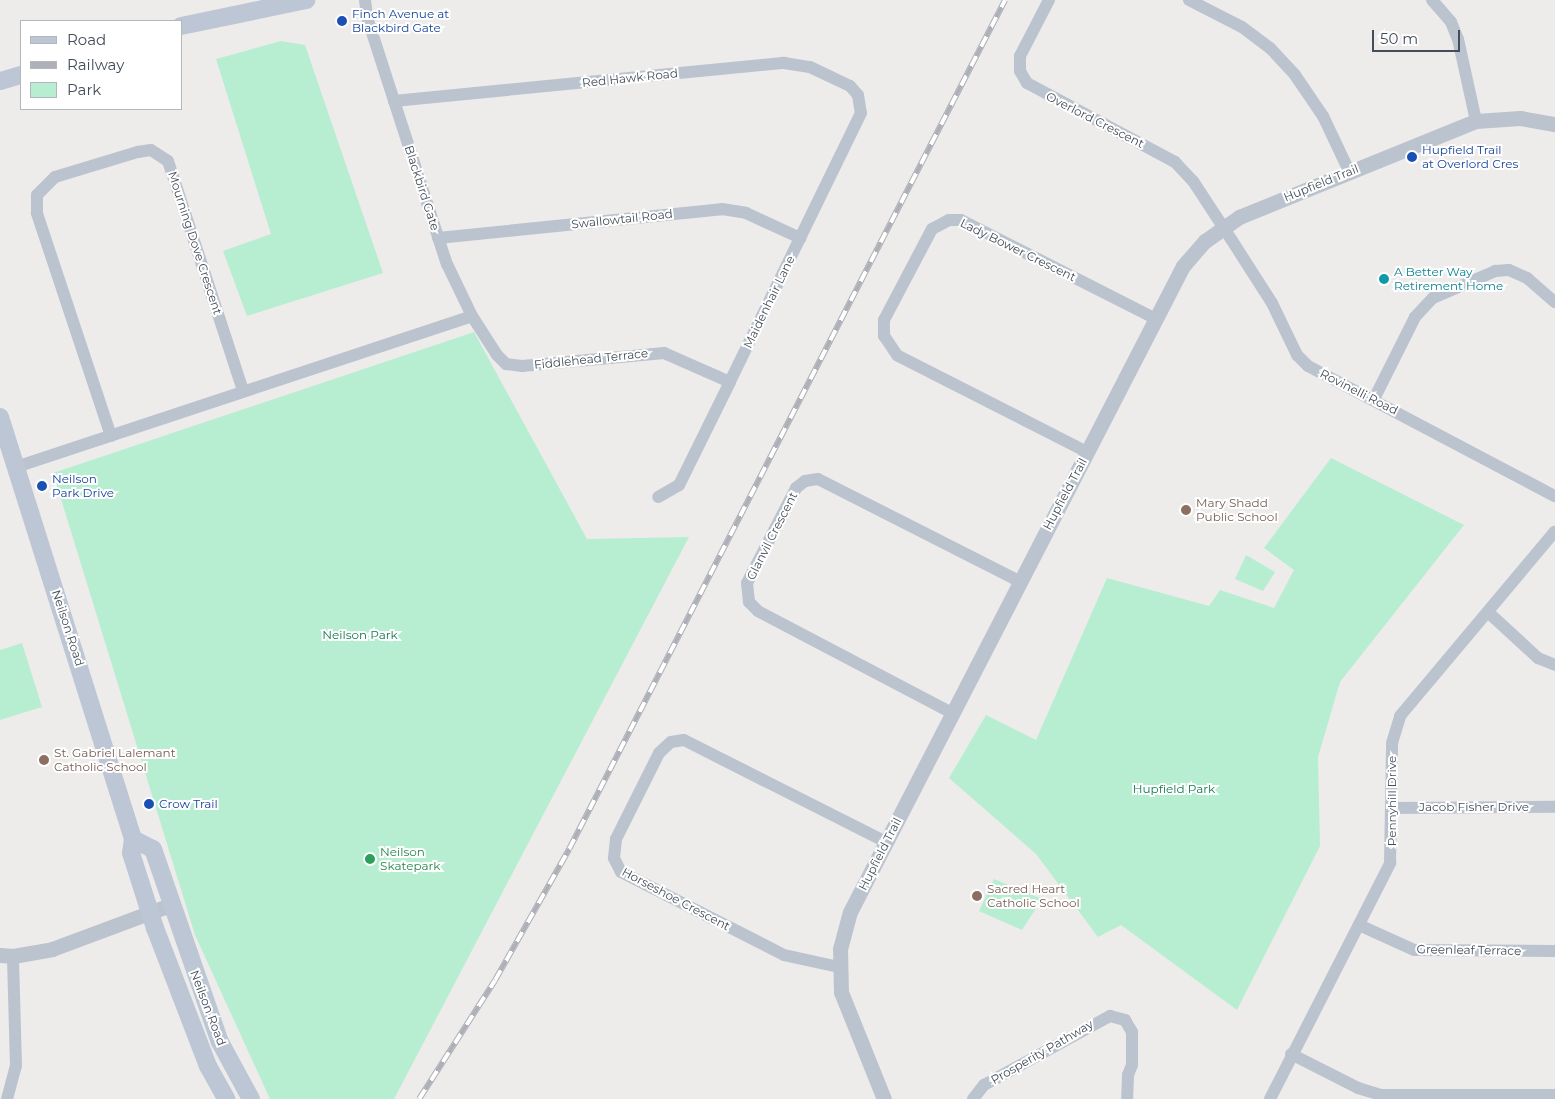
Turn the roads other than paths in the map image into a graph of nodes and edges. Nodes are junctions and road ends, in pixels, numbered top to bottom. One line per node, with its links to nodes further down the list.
1 (306, 0): 6 (main road)
2 (365, 0): 10 (street, Blackbird Gate)
3 (1049, 0): 14 (street, Overlord Crescent)
4 (1189, 0): 13 (street)
5 (1432, 0): 11 (street)
6 (182, 26)
7 (20, 75): 8 (main road)
8 (0, 81)
9 (858, 94): 10 (street, Red Hawk Road); 16 (street, Maidenhair Lane)
10 (394, 101): 15 (street, Blackbird Gate)
11 (1476, 121): 12 (street, Hupfield Trail); 13 (street, Hupfield Trail)
12 (1555, 124)
13 (1349, 171): 14 (street, Hupfield Trail)
14 (1221, 227): 19 (street, Hupfield Trail); 23 (street, Rovinelli Road)
15 (438, 238): 16 (street, Swallowtail Road); 18 (street, Blackbird Gate)
16 (800, 238): 21 (street, Maidenhair Lane)
17 (1555, 302): 23 (street)
18 (472, 316): 20 (street, Blackbird Gate); 22 (street)
19 (1154, 318): 26 (street, Hupfield Trail); 26 (street, Lady Bower Crescent)
20 (506, 364): 21 (street, Fiddlehead Terrace)
21 (730, 382): 29 (street, Maidenhair Lane)
22 (243, 390): 25 (street); 25 (street, Mourning Dove Crescent)
23 (1374, 399): 28 (street, Rovinelli Road)
24 (0, 417): 27 (main road, Neilson Road)
25 (110, 436): 27 (street)
26 (1087, 452): 31 (street, Hupfield Trail)
27 (16, 467): 37 (main road, Neilson Road)
28 (1555, 496)
29 (658, 498)
30 (1555, 531): 32 (street, Pennyhill Drive)
31 (1020, 581): 34 (street, Hupfield Trail); 34 (street, Glanvil Crescent)
32 (1489, 613): 33 (street); 36 (street, Pennyhill Drive)
33 (1555, 665)
34 (952, 713): 38 (street, Hupfield Trail)
35 (1555, 807): 36 (street, Jacob Fisher Drive)
36 (1393, 808): 41 (street, Pennyhill Drive)
37 (133, 839): 39 (main road, Neilson Road); 40 (main road, Neilson Road)
38 (886, 842): 44 (street, Hupfield Trail); 44 (street, Horseshoe Crescent)
39 (170, 905): 40 (street); 49 (main road, Neilson Road)
40 (150, 913): 43 (street); 48 (main road, Neilson Road)
41 (1359, 925): 42 (street, Greenleaf Terrace); 45 (street, Pennyhill Drive)
42 (1555, 951)
43 (7, 956): 47 (street)
44 (839, 967): 50 (street, Hupfield Trail)
45 (1291, 1054): 46 (street); 53 (street, Pennyhill Drive)
46 (1555, 1095)
47 (7, 1099)
48 (226, 1099)
49 (251, 1099)
50 (884, 1099)
51 (973, 1099): 52 (street, Prosperity Pathway)
52 (1127, 1099)
53 (1270, 1099)

